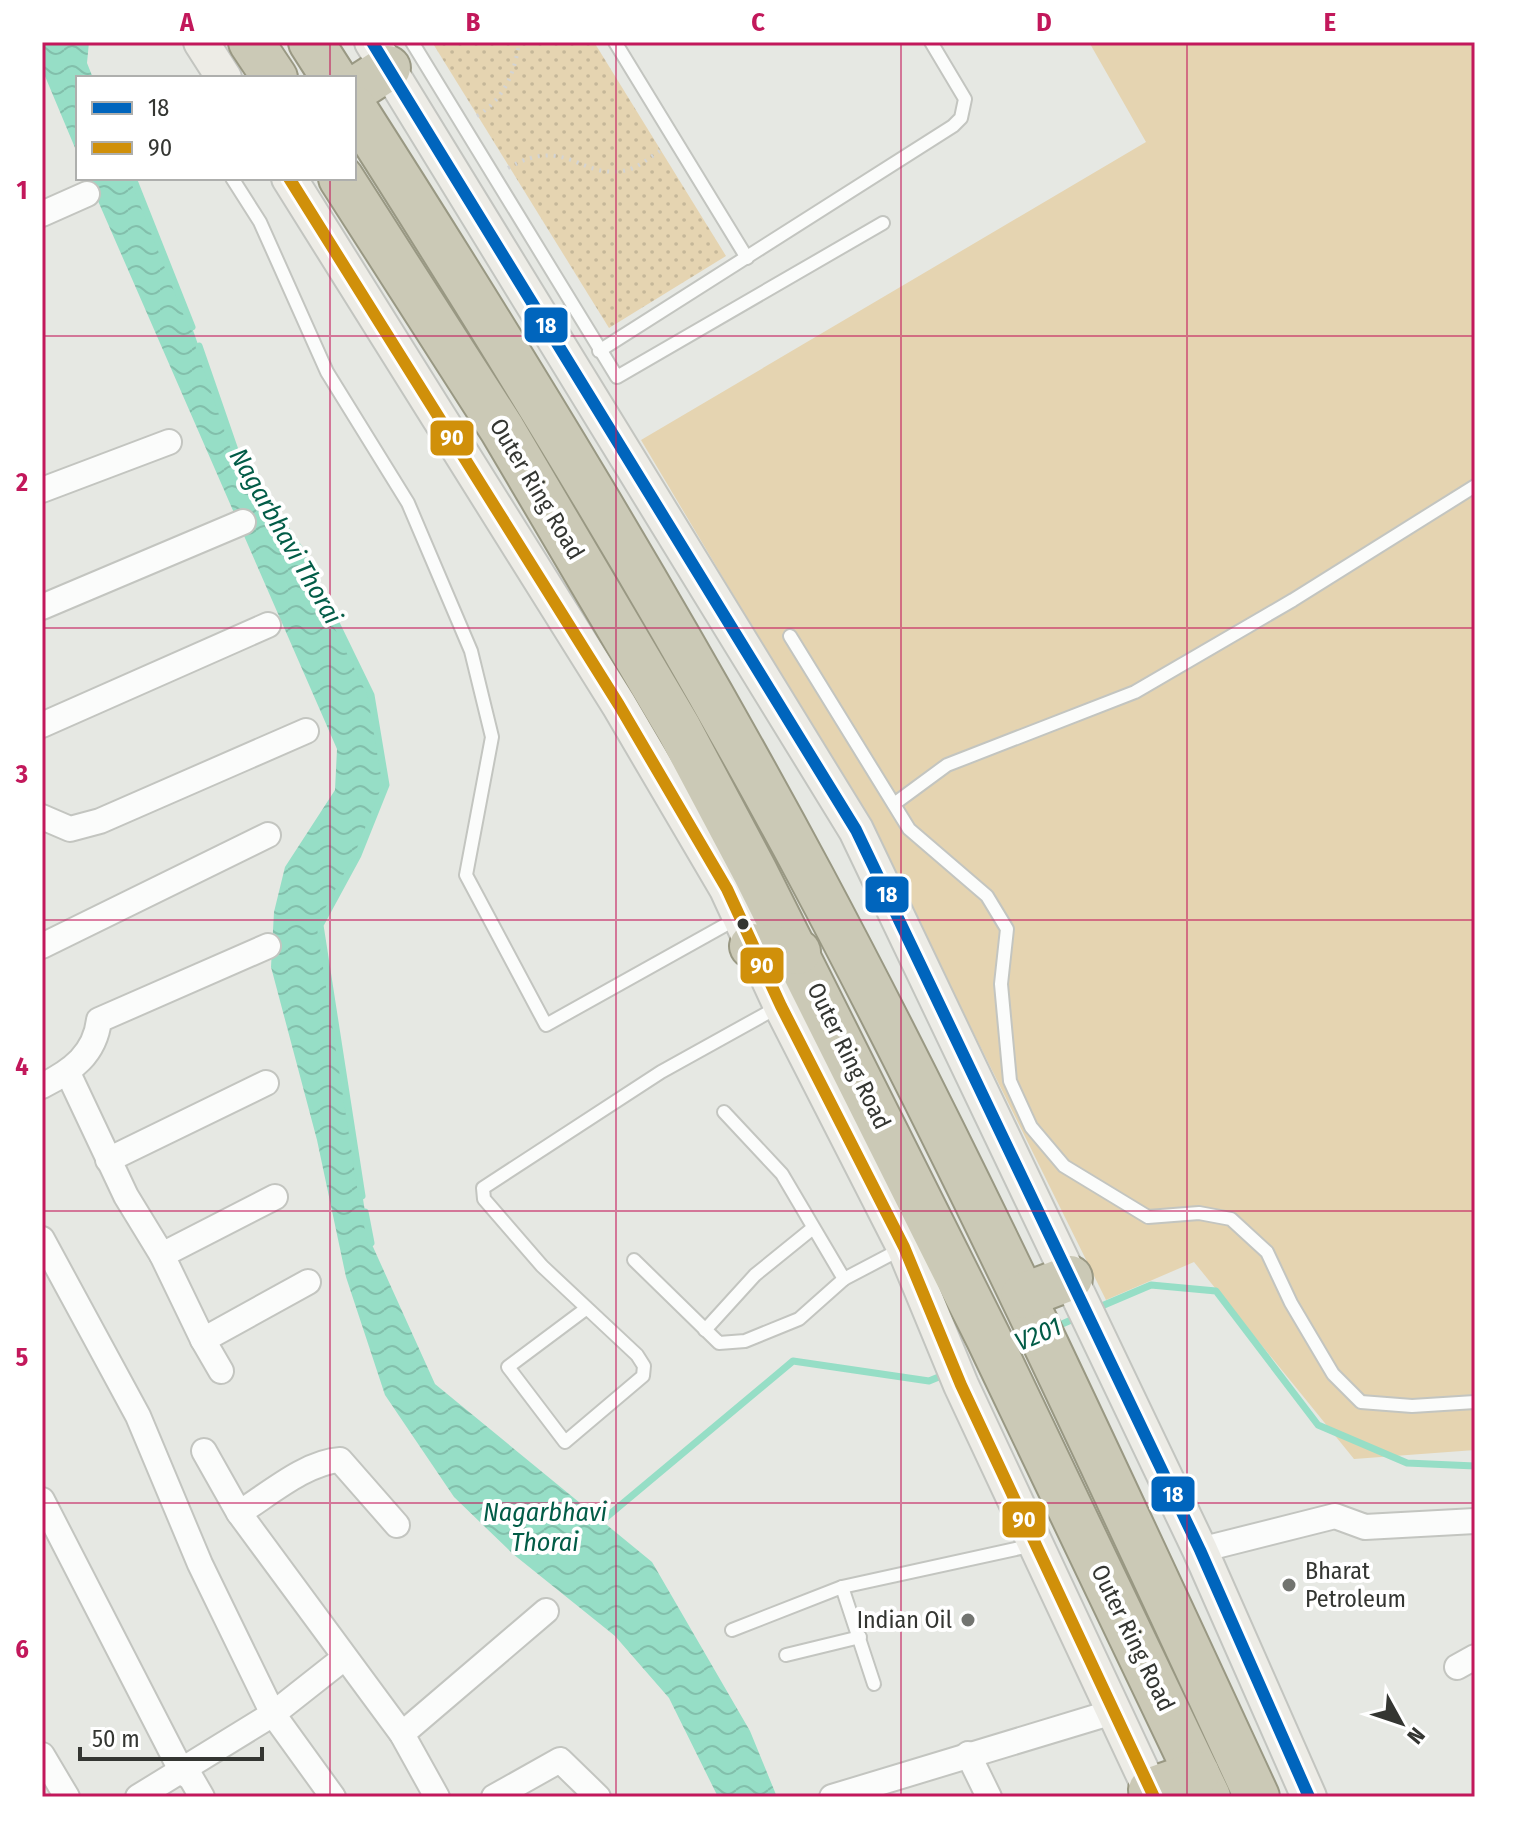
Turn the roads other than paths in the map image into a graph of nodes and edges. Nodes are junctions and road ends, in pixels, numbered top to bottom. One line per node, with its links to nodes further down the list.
1 (201, 42): 7 (street)
2 (251, 42): 8 (highway)
3 (311, 42): 9 (highway)
4 (615, 42): 17 (lane)
5 (931, 42): 17 (lane)
6 (398, 69): 18 (lane); 49 (street)
7 (223, 76)
8 (274, 76)
9 (333, 76)
10 (356, 111): 51 (highway, Outer Ring Road)
11 (233, 180): 31 (lane)
12 (290, 180): 31 (street)
13 (342, 180): 34 (highway, Outer Ring Road)
14 (87, 194): 15 (street)
15 (42, 214)
16 (883, 223): 18 (lane)
17 (747, 258): 18 (lane)
18 (599, 351)
19 (169, 442): 21 (street)
20 (1475, 486): 28 (lane)
21 (42, 490)
22 (243, 522): 23 (street)
23 (42, 607)
24 (268, 625): 26 (street)
25 (790, 636): 28 (lane)
26 (42, 725)
27 (306, 731): 29 (street)
28 (894, 804): 56 (lane)
29 (42, 819)
30 (268, 835): 32 (street)
31 (744, 929): 34 (highway); 35 (street)
32 (42, 946)
33 (268, 946): 36 (street)
34 (798, 952): 54 (highway, Outer Ring Road)
35 (781, 1006): 44 (street); 50 (lane)
36 (68, 1073): 38 (street); 40 (street)
37 (266, 1083): 40 (street)
38 (42, 1086)
39 (724, 1112): 42 (lane)
40 (108, 1160): 45 (street)
41 (275, 1197): 45 (street)
42 (813, 1228): 47 (lane); 52 (lane)
43 (42, 1239): 72 (street)
44 (904, 1247): 47 (lane); 54 (street)
45 (162, 1255): 53 (street)
46 (634, 1260): 52 (lane)
47 (844, 1279): 52 (lane)
48 (308, 1282): 53 (street)
49 (1081, 1301): 51 (highway); 63 (street)
50 (587, 1308): 50 (lane)
51 (1034, 1321): 88 (highway, Outer Ring Road)
52 (705, 1330)
53 (203, 1340): 55 (street)
54 (975, 1361): 62 (street); 77 (highway, Outer Ring Road)
55 (221, 1371)
56 (1475, 1402)
57 (204, 1451): 59 (street)
58 (42, 1500): 76 (street)
59 (239, 1513): 61 (street); 69 (street)
60 (1475, 1521): 63 (street)
61 (397, 1525)
62 (1037, 1544): 64 (lane); 71 (street)
63 (1200, 1550): 89 (street)
64 (842, 1587): 66 (lane); 67 (lane)
65 (546, 1611): 73 (street)
66 (732, 1630)
67 (860, 1637): 68 (lane); 70 (lane)
68 (786, 1655)
69 (344, 1658): 72 (street); 73 (street)
70 (874, 1684)
71 (1116, 1711): 74 (street); 78 (street)
72 (273, 1714): 76 (street); 83 (street)
73 (402, 1734): 84 (street)
74 (968, 1754): 79 (street); 87 (street)
75 (42, 1755): 80 (street)
76 (182, 1772): 81 (street); 82 (street)
77 (1203, 1786): 78 (highway)
78 (1152, 1793)
79 (846, 1795)
80 (67, 1797)
81 (138, 1797)
82 (202, 1797)
83 (333, 1797)
84 (437, 1797)
85 (494, 1797): 86 (street)
86 (598, 1797)
87 (989, 1797)
88 (1257, 1797)
89 (1309, 1797)

